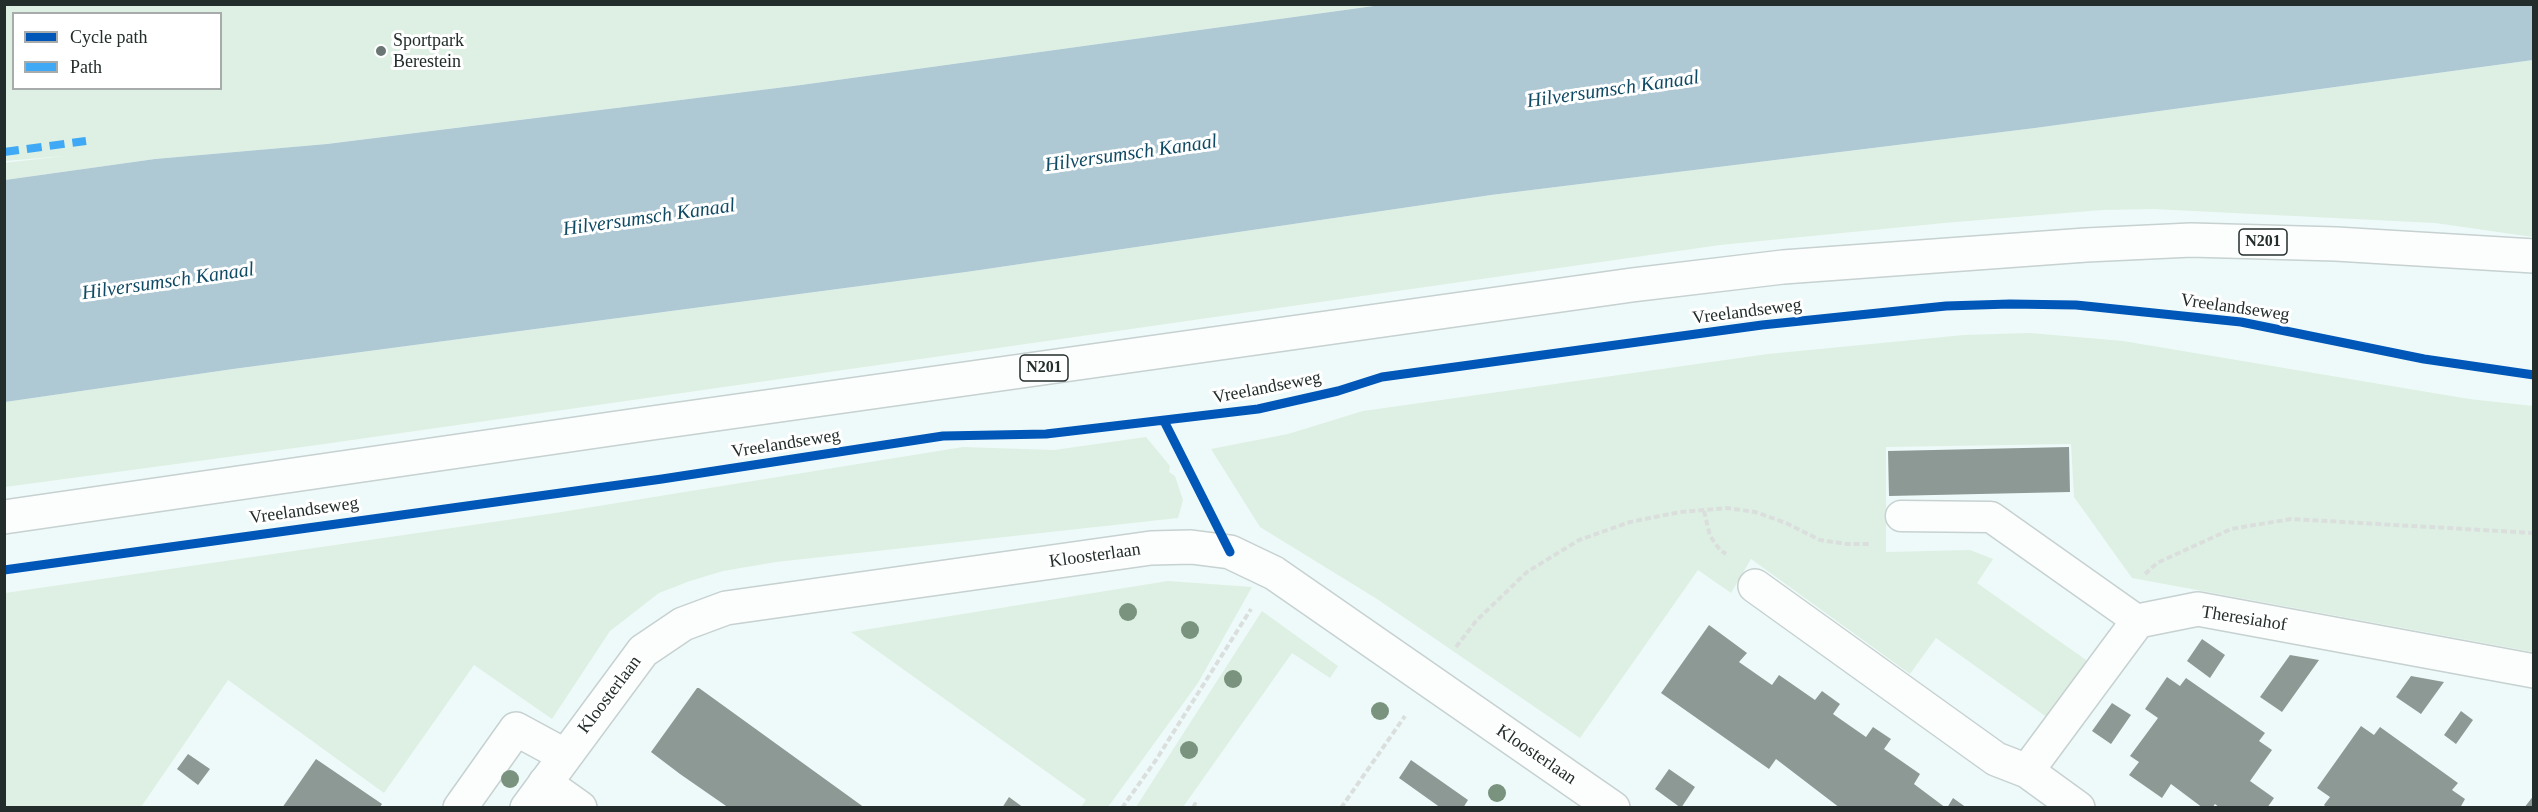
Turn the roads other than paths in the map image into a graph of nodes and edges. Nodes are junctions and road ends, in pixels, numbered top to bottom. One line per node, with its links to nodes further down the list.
1 (2534, 256): 3 (main road, Vreelandseweg / N201)
2 (1901, 516): 5 (lane)
3 (4, 517)
4 (1755, 586): 8 (main road)
5 (2127, 613): 6 (main road, Theresiahof); 8 (main road)
6 (2534, 671)
7 (564, 755): 9 (main road, Kloosterlaan); 10 (main road); 12 (main road, Kloosterlaan)
8 (2027, 771): 13 (main road)
9 (536, 795): 11 (main road, Kloosterlaan)
10 (460, 807)
11 (580, 807)
12 (1613, 807)
13 (2078, 807)

